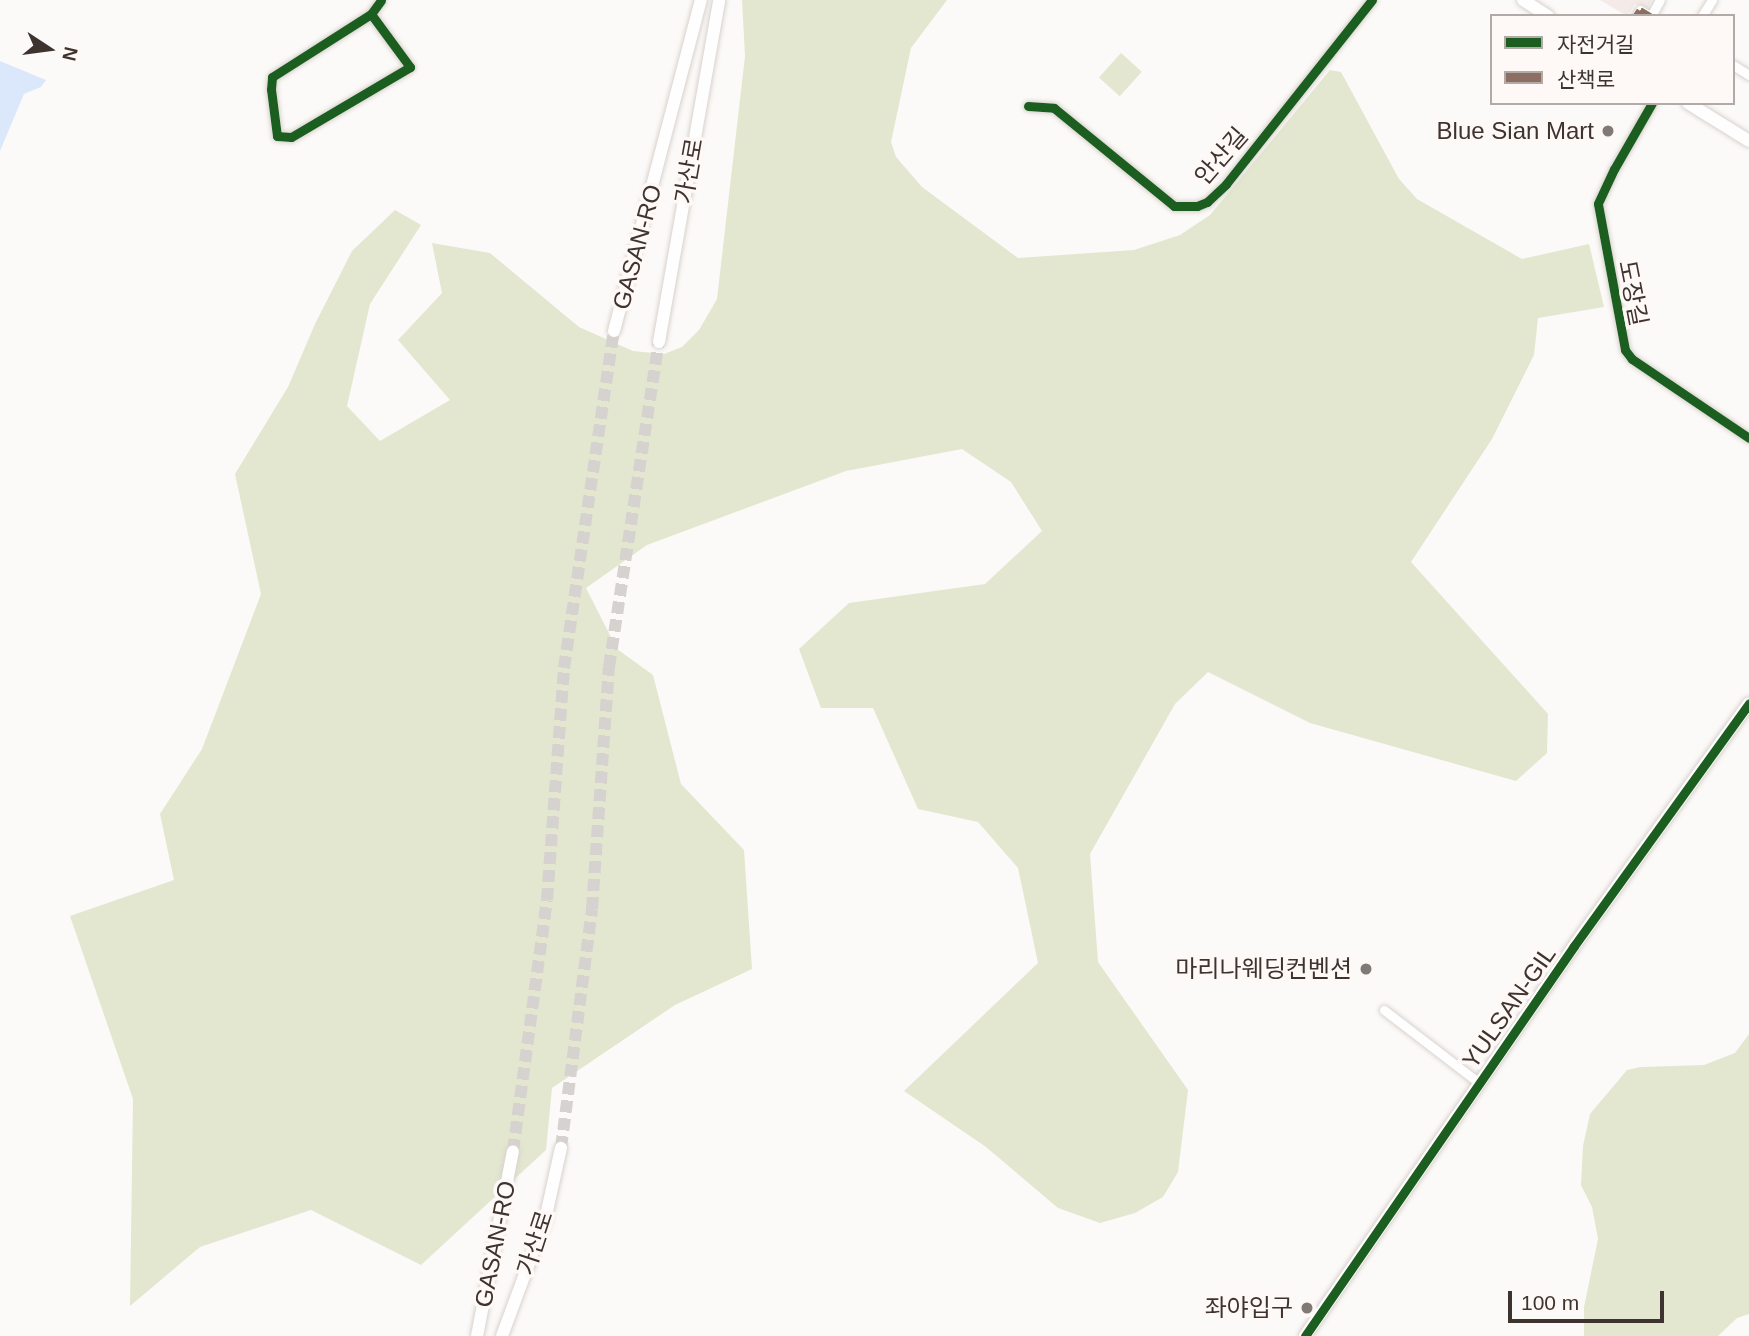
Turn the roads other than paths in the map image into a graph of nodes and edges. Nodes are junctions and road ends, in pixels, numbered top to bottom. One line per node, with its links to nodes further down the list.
1 (381, 0): 6 (street)
2 (701, 0): 12 (main road, GASAN-RO)
3 (719, 0): 13 (main road, 가산로)
4 (1372, 0): 10 (street, 안산길)
5 (1523, 0): 7 (main road)
6 (371, 14): 6 (street)
7 (1545, 14)
8 (1651, 105): 14 (street, 도장길)
9 (1691, 105): 11 (main road)
10 (1028, 106)
11 (1749, 141)
12 (614, 331)
13 (659, 342)
14 (1749, 438)
15 (1749, 703): 17 (main road, YULSAN-GIL)
16 (1384, 1010): 17 (street)
17 (1479, 1083): 22 (main road, YULSAN-GIL)
18 (561, 1148): 21 (main road, 가산로)
19 (513, 1151): 20 (main road, GASAN-RO)
20 (477, 1336)
21 (502, 1336)
22 (1305, 1336)

